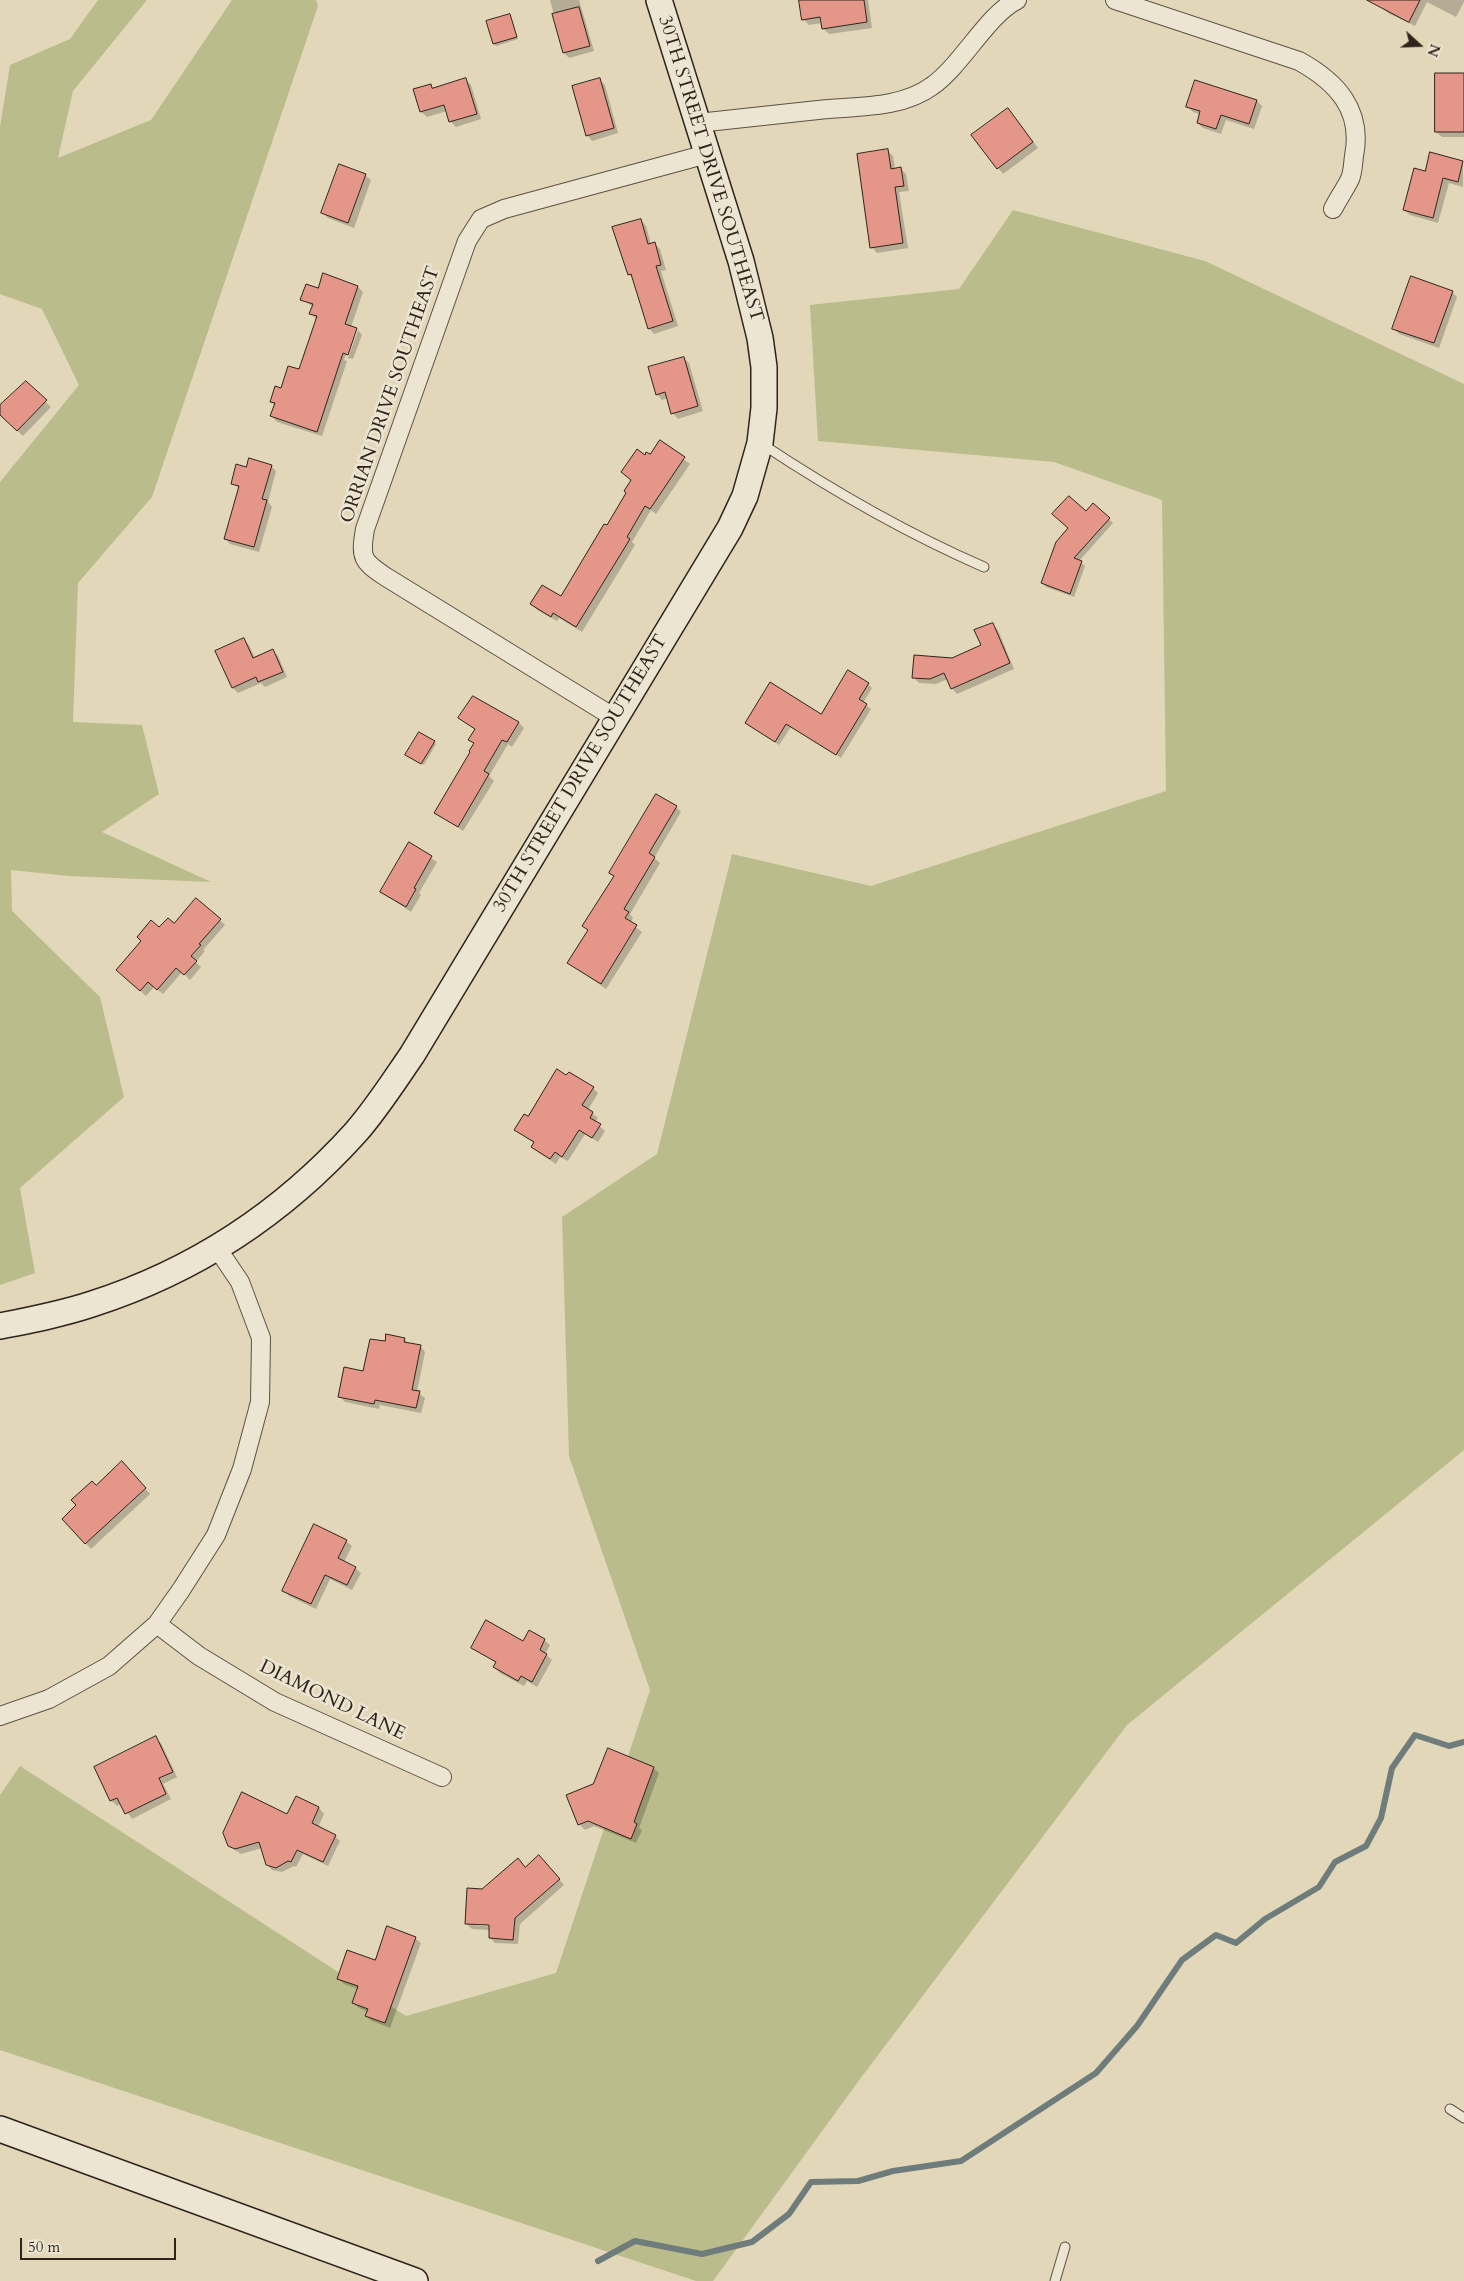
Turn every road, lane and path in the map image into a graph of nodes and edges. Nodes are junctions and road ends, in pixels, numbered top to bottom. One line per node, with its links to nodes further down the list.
1 (659, 0): 4 (main road, 30TH STREET DRIVE SOUTHEAST)
2 (1017, 0): 4 (street)
3 (1115, 0): 6 (street)
4 (698, 123): 5 (main road, 30TH STREET DRIVE SOUTHEAST)
5 (707, 154): 7 (main road, 30TH STREET DRIVE SOUTHEAST); 9 (street, ORRIAN DRIVE SOUTHEAST)
6 (1333, 209)
7 (760, 443): 8 (lane); 9 (main road, 30TH STREET DRIVE SOUTHEAST)
8 (984, 567)
9 (615, 718): 10 (main road, 30TH STREET DRIVE SOUTHEAST)
10 (217, 1248): 11 (main road, 30TH STREET DRIVE SOUTHEAST); 12 (street)
11 (0, 1326)
12 (157, 1624): 13 (street); 14 (street, DIAMOND LANE)
13 (0, 1716)
14 (442, 1776)
15 (1450, 2109): 16 (lane)
16 (1464, 2118)
17 (0, 2128): 19 (main road)
18 (1065, 2247): 20 (lane)
19 (415, 2281)
20 (1055, 2281)

